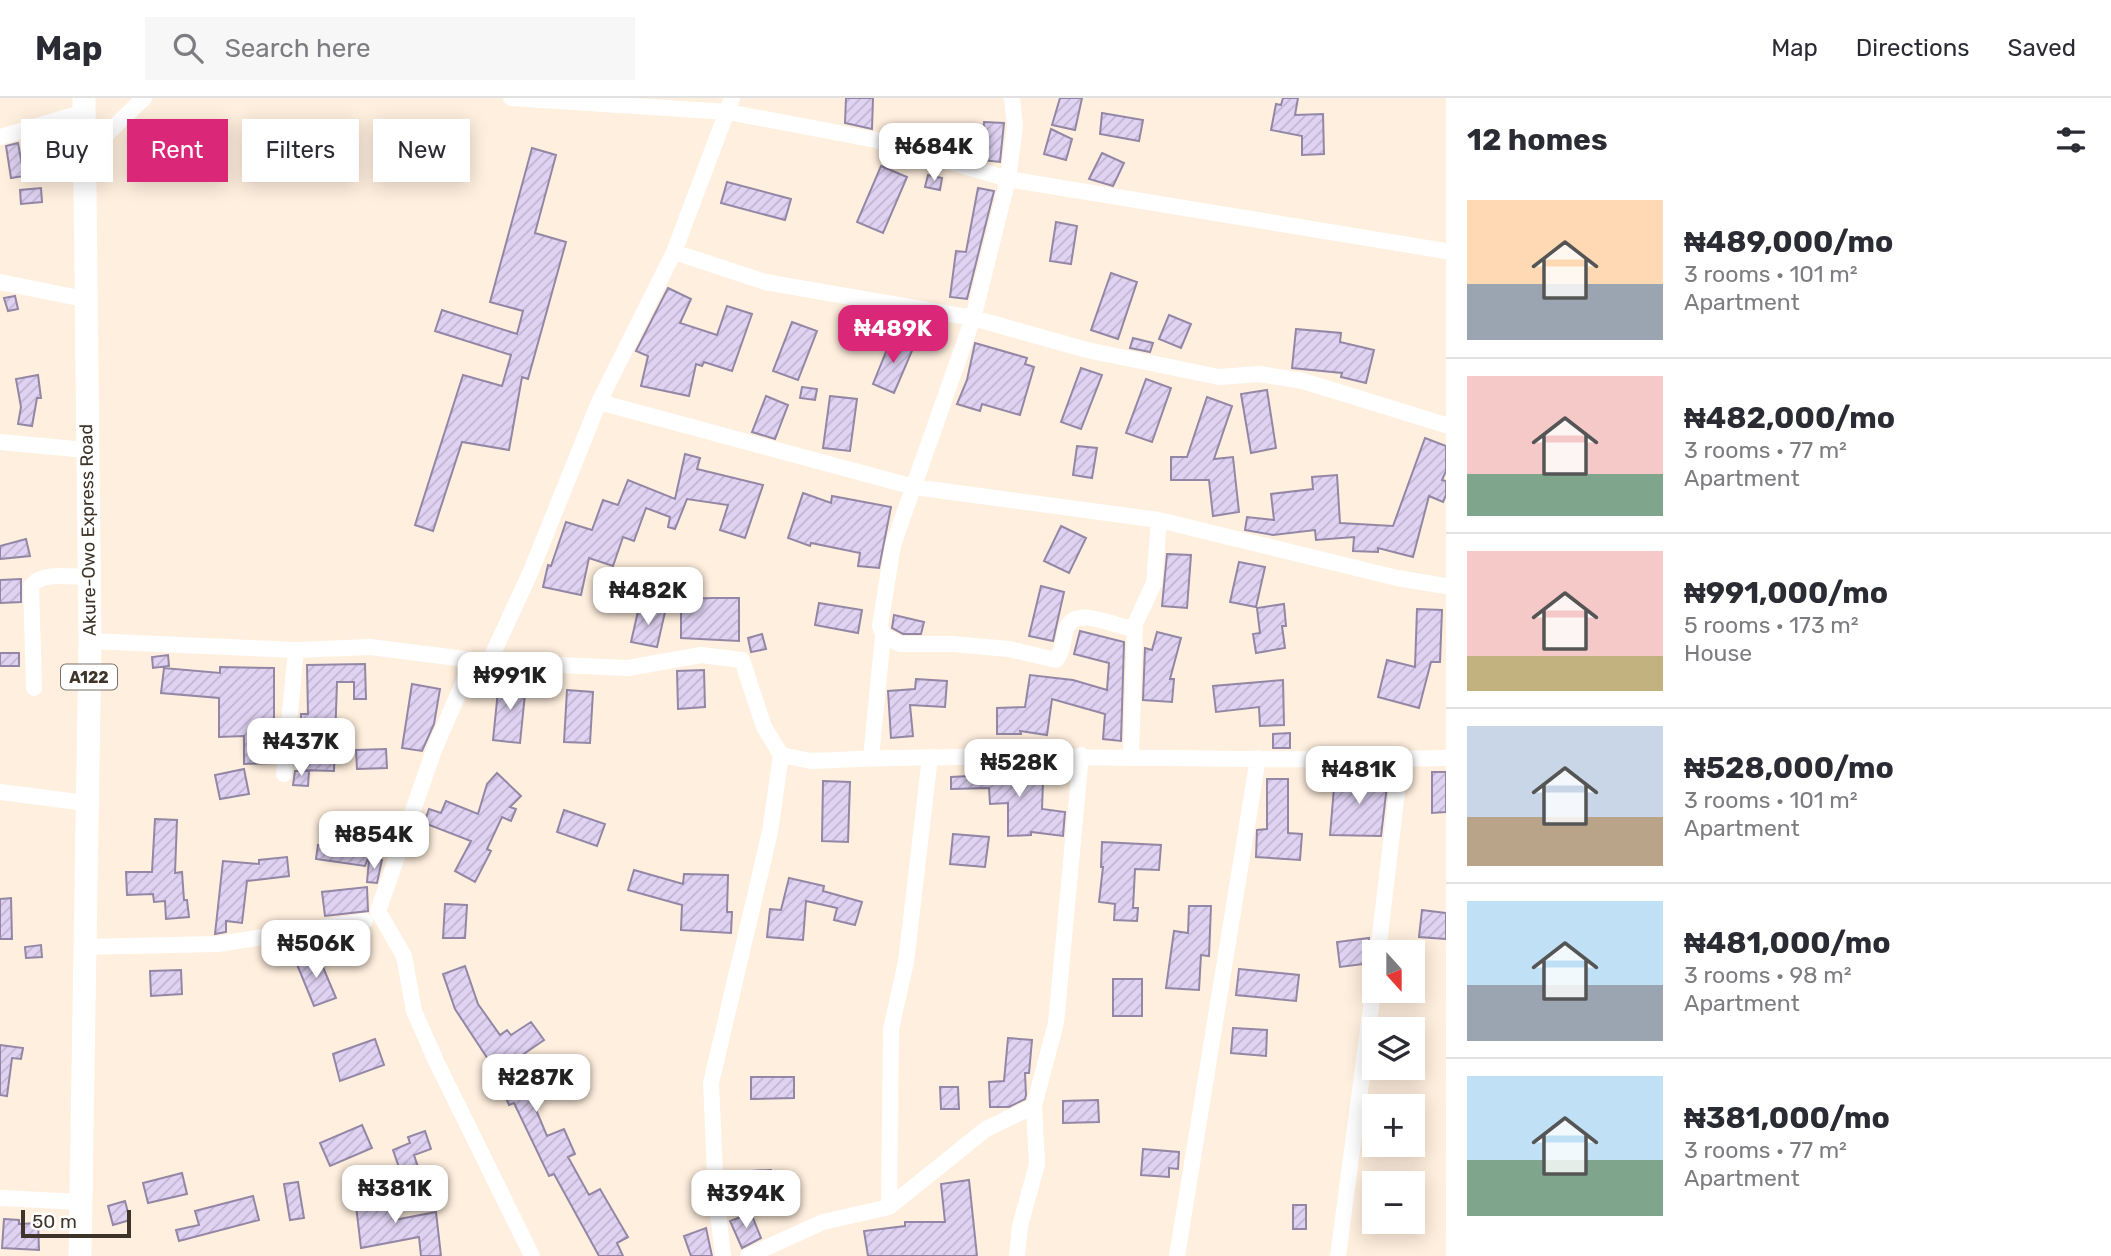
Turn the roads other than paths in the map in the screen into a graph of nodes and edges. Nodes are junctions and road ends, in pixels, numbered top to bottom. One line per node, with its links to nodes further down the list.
1 (144, 98): 6 (street)
2 (511, 98): 5 (street)
3 (1012, 98): 8 (street)
4 (84, 105): 7 (street)
5 (730, 105): 8 (street); 11 (street)
6 (113, 126)
7 (0, 137)
8 (1008, 178): 10 (street); 14 (street)
9 (85, 182): 13 (highway, Akure-Owo Express Road / A122)
10 (1446, 251)
11 (674, 252): 14 (street); 15 (street)
12 (0, 282): 13 (street)
13 (84, 299): 18 (highway, Akure-Owo Express Road / A122)
14 (973, 318): 16 (street); 19 (street)
15 (599, 402): 19 (street); 27 (street)
16 (1446, 425)
17 (0, 442): 18 (street)
18 (86, 450): 21 (highway, Akure-Owo Express Road / A122)
19 (914, 487): 20 (street); 24 (street)
20 (1160, 520): 22 (street); 23 (street)
21 (89, 577): 25 (highway, Akure-Owo Express Road / A122); 28 (street)
22 (1446, 586)
23 (1135, 624): 24 (street); 33 (street)
24 (883, 635): 32 (street)
25 (90, 642): 26 (street); 39 (highway, Akure-Owo Express Road / A122)
26 (296, 650): 27 (street); 37 (street)
27 (481, 661): 29 (street); 49 (street)
28 (34, 688)
29 (781, 755): 32 (street); 50 (street)
30 (1081, 755): 31 (street); 33 (street); 44 (street)
31 (930, 757): 32 (street); 47 (street)
32 (871, 758)
33 (1131, 758): 34 (street)
34 (1258, 758): 35 (street); 53 (street)
35 (1401, 758): 36 (street); 41 (street)
36 (1446, 758)
37 (284, 774)
38 (0, 792): 39 (street)
39 (86, 803): 42 (highway, Akure-Owo Express Road / A122)
40 (365, 921): 42 (street)
41 (1379, 940)
42 (84, 947): 46 (highway, Akure-Owo Express Road / A122)
43 (1372, 1003): 54 (street)
44 (1034, 1106): 47 (street); 52 (street)
45 (0, 1198): 46 (street)
46 (81, 1202): 48 (highway, Akure-Owo Express Road / A122)
47 (889, 1207): 51 (street)
48 (80, 1256)
49 (532, 1256)
50 (723, 1256)
51 (748, 1256)
52 (1017, 1256)
53 (1177, 1256)
54 (1339, 1256)

